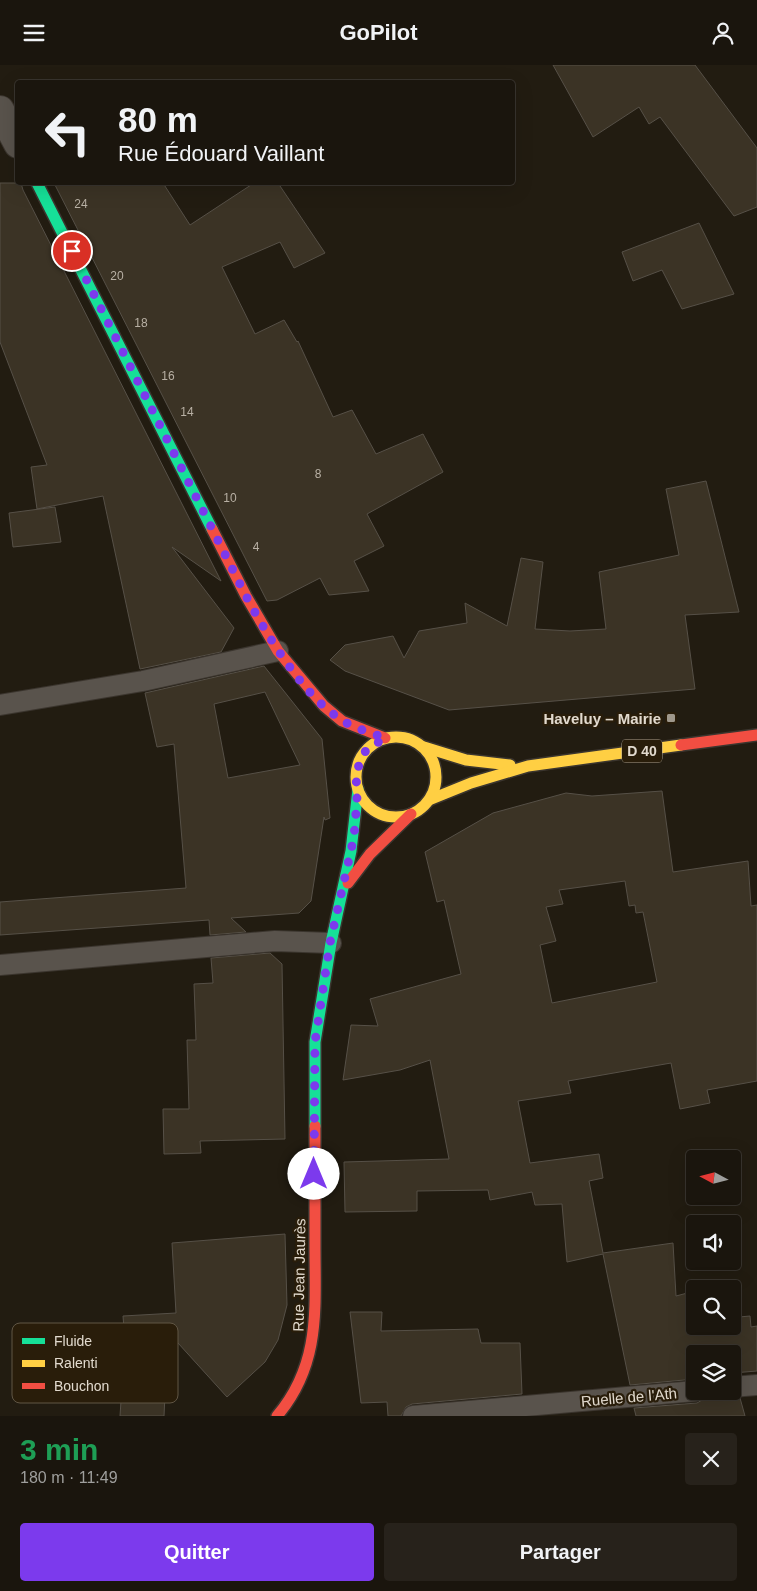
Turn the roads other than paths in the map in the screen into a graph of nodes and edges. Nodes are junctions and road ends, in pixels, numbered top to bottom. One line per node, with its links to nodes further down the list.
1 (0, 110): 2 (street)
2 (15, 138)
3 (38, 185): 4 (main road)
4 (278, 651): 5 (lane); 7 (main road)
5 (0, 705)
6 (757, 735): 9 (main road, Rue Jean Jaurès / D 40)
7 (385, 738): 8 (main road, Rue Jean Jaurès); 10 (main road, Rue Jean Jaurès)
8 (424, 747): 9 (main road, Rue Jean Jaurès / D 40); 11 (main road)
9 (528, 766): 11 (main road, Rue Jean Jaurès / D 40)
10 (358, 789): 12 (main road); 13 (main road, Rue Jean Jaurès)
11 (429, 800): 12 (main road, Rue Jean Jaurès)
12 (411, 815): 13 (main road, Rue Jean Jaurès)
13 (344, 889): 14 (main road, Rue Jean Jaurès)
14 (330, 943): 15 (lane); 19 (main road, Rue Jean Jaurès)
15 (0, 965)
16 (757, 1385): 17 (lane)
17 (741, 1386)
18 (686, 1392): 20 (lane, Ruelle de l'Ath)
19 (279, 1416)
20 (413, 1416)

